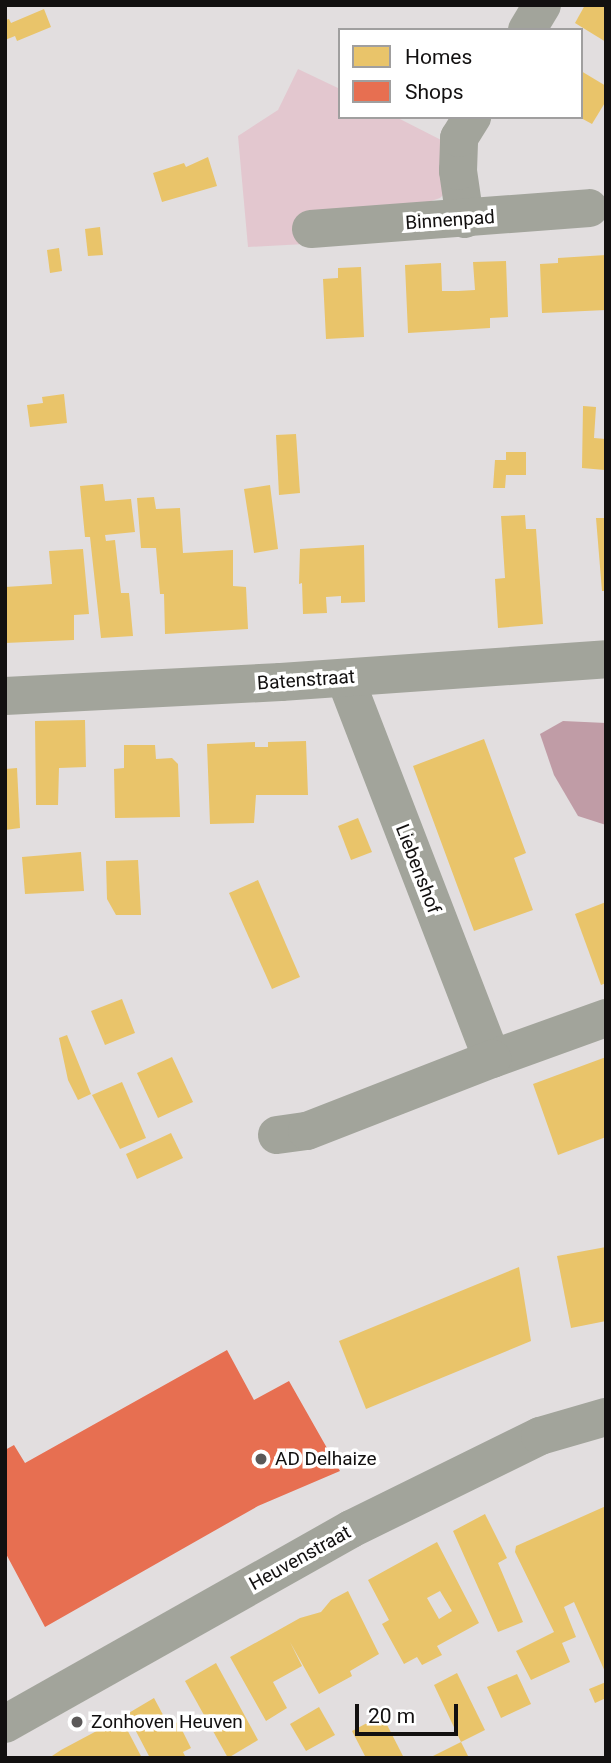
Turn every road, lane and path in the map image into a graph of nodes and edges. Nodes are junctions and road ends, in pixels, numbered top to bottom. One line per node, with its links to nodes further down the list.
1 (542, 5): 2 (street)
2 (528, 28)
3 (471, 119): 5 (street)
4 (589, 208): 5 (street, Binnenpad)
5 (465, 219): 6 (street, Binnenpad)
6 (311, 229)
7 (606, 659): 8 (street, Batenstraat)
8 (345, 678): 9 (street, Batenstraat); 11 (street, Liebenshof)
9 (5, 696)
10 (606, 1018): 11 (street)
11 (492, 1059): 12 (street)
12 (277, 1135)
13 (606, 1417): 14 (street, Heuvenstraat)
14 (5, 1724)

